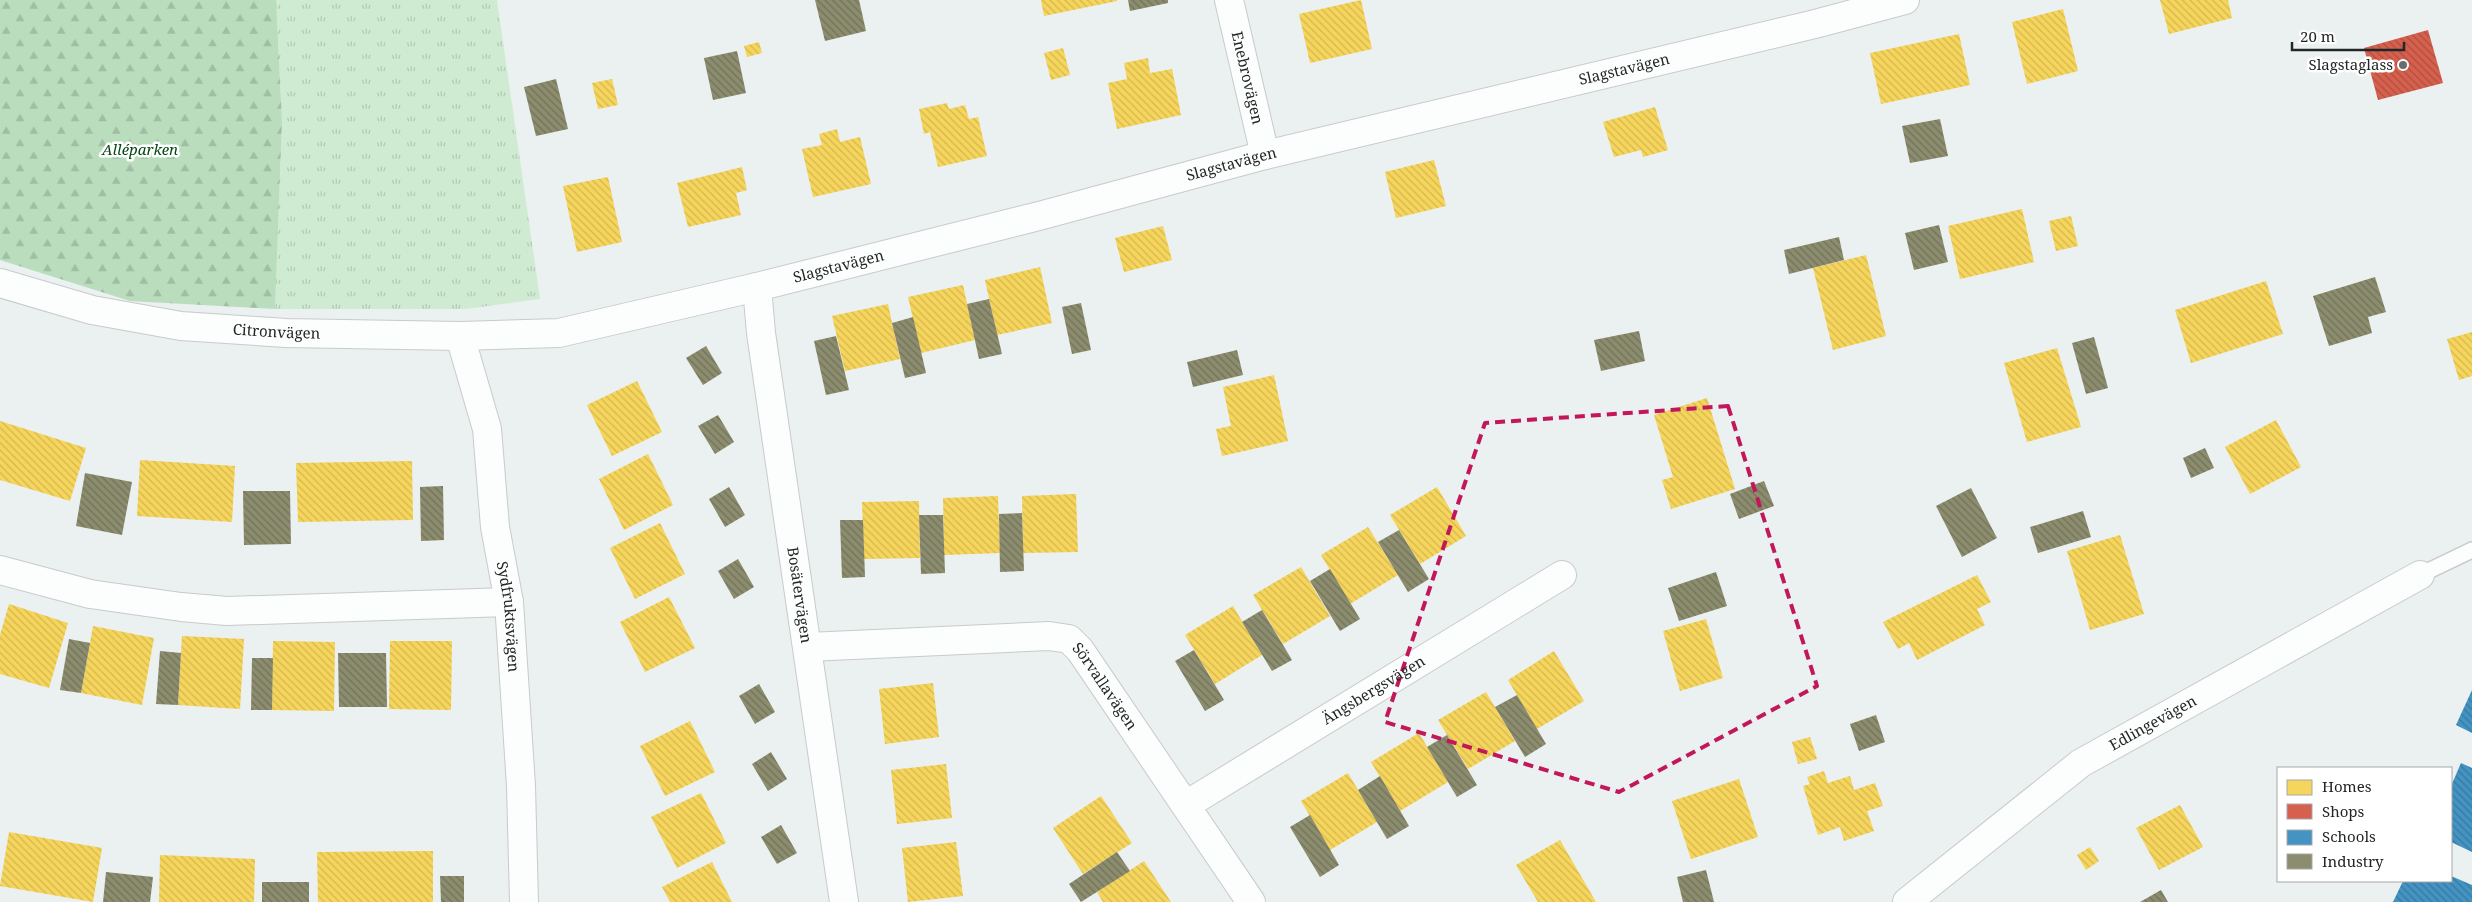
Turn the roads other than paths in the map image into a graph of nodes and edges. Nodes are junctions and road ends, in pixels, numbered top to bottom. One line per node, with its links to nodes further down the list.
1 (1229, 0): 3 (street, Enebrovägen)
2 (1905, 0): 3 (street, Slagstavägen)
3 (1265, 155): 5 (street, Slagstavägen)
4 (0, 283): 7 (street, Citronvägen)
5 (757, 287): 6 (street, Slagstavägen); 13 (street, Bosätervägen)
6 (560, 332): 7 (street, Citronvägen)
7 (460, 336): 12 (street, Sydfruktsvägen)
8 (2472, 550): 11 (lane)
9 (0, 570): 12 (street)
10 (1562, 576): 14 (street, Ängsbergsvägen)
11 (2420, 576): 18 (street, Edlingevägen)
12 (508, 602): 15 (street, Sydfruktsvägen)
13 (808, 647): 14 (street, Sörvallavägen); 16 (street, Bosätervägen)
14 (1186, 805): 17 (street, Sörvallavägen)
15 (524, 902)
16 (844, 902)
17 (1250, 902)
18 (1907, 902)

